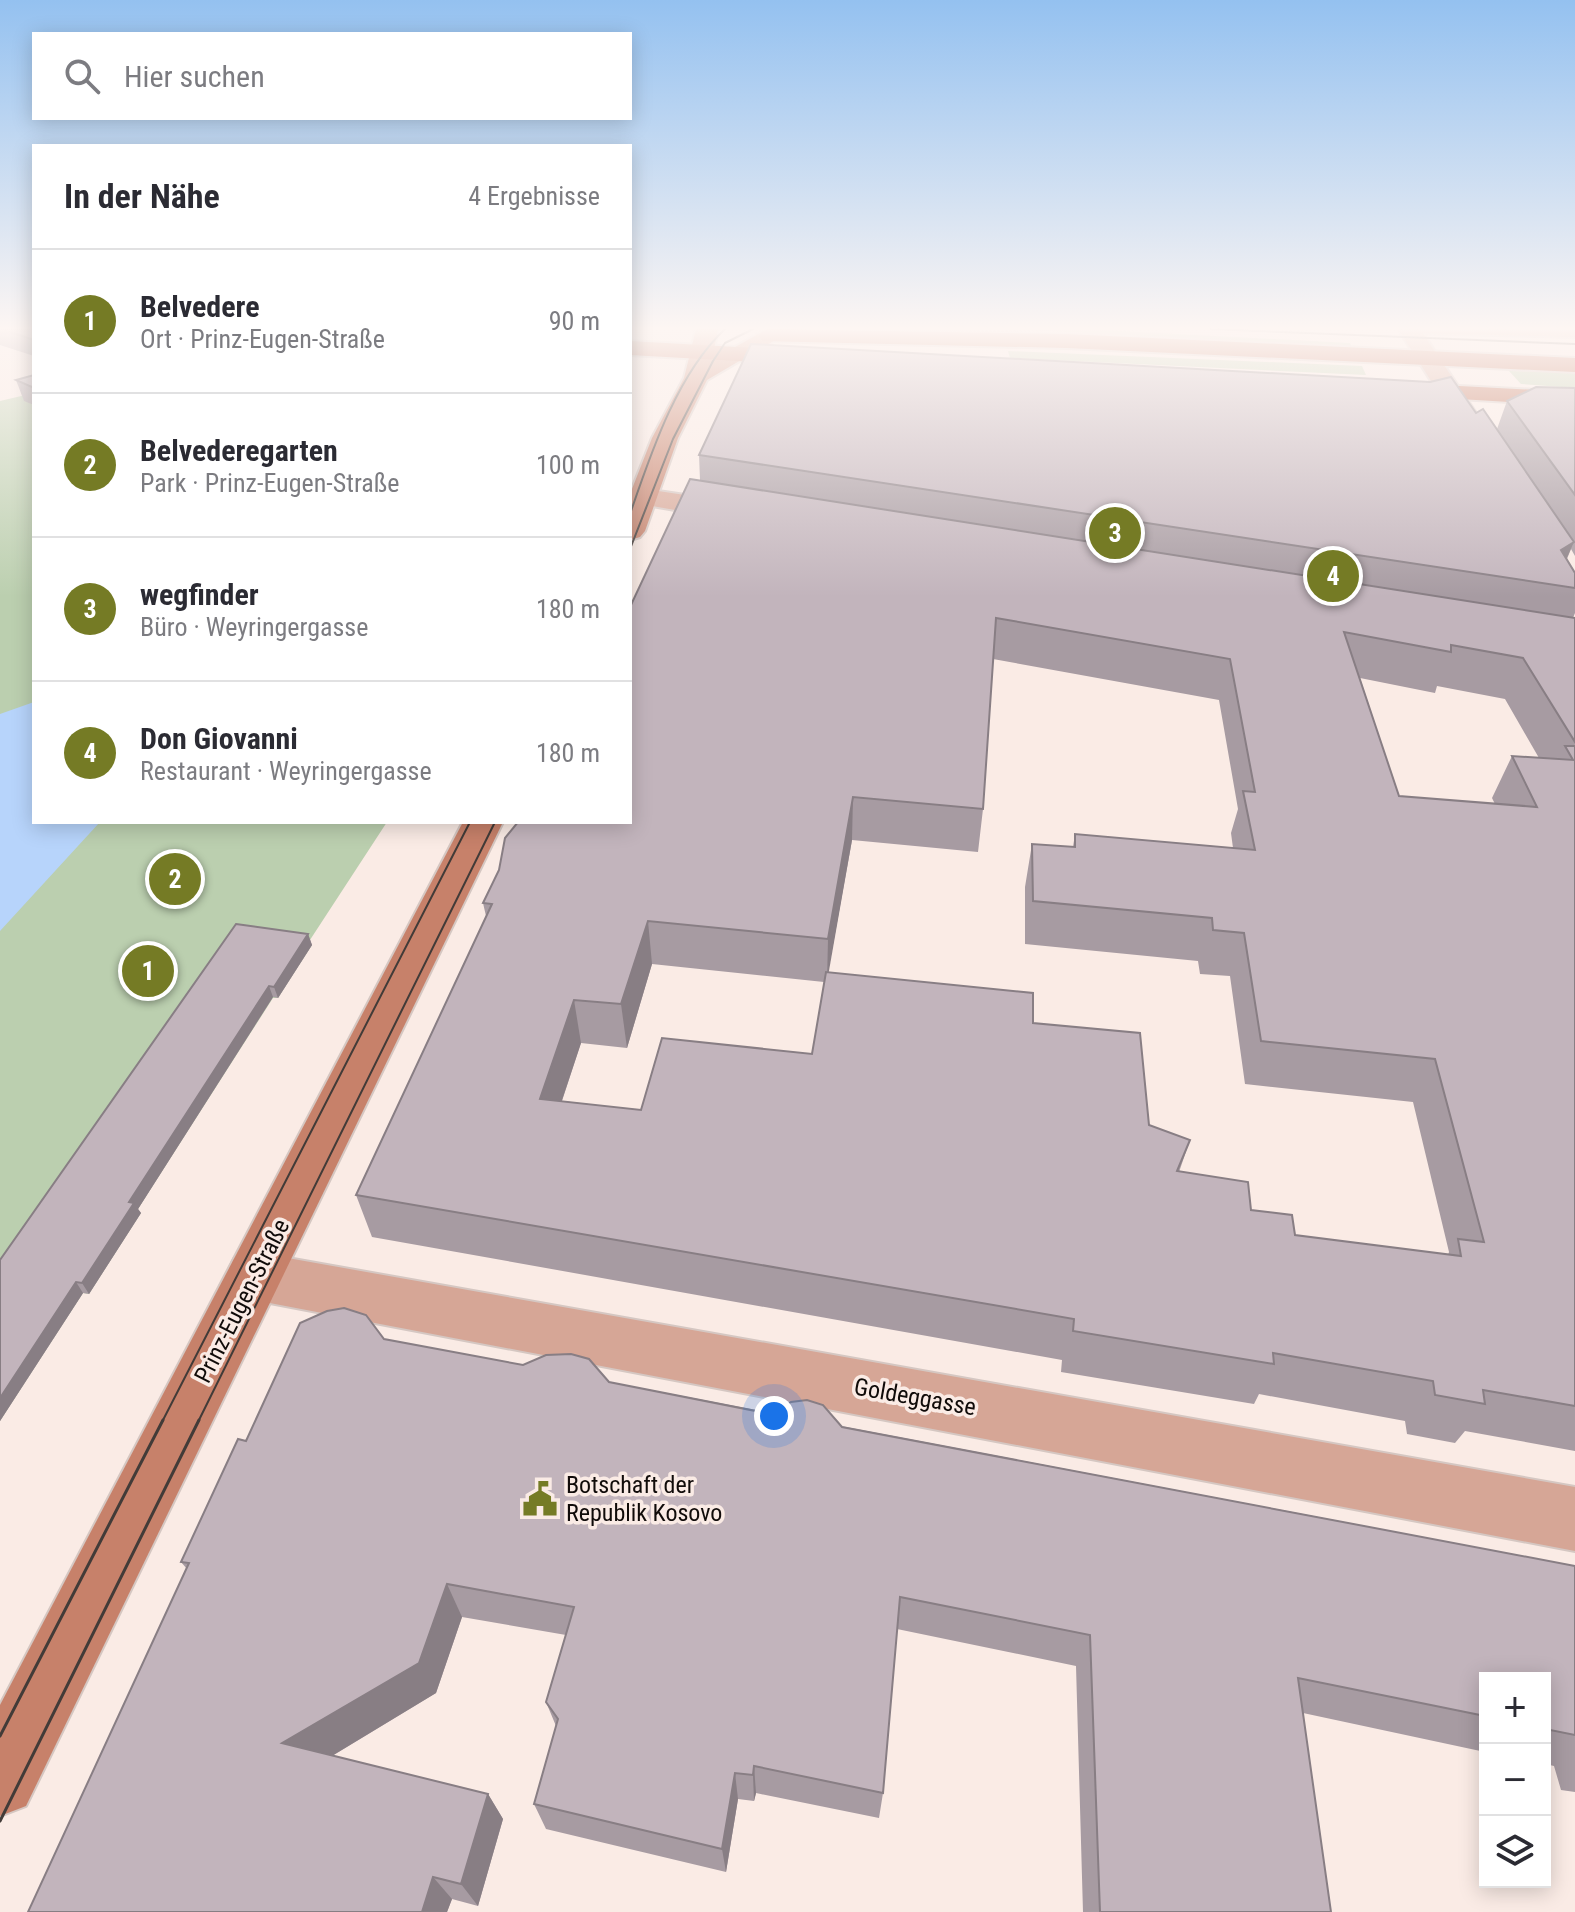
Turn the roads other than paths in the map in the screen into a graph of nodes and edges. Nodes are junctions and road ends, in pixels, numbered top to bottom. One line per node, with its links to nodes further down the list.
1 (674, 418): 4 (street)
2 (1467, 418): 3 (street)
3 (1488, 451)
4 (645, 497): 5 (street); 6 (street)
5 (766, 516)
6 (632, 526)
7 (482, 824): 8 (street, Prinz-Eugen-Straße)
8 (254, 1276): 9 (street, Goldeggasse); 10 (street, Prinz-Eugen-Straße)
9 (1575, 1519)
10 (0, 1780)

